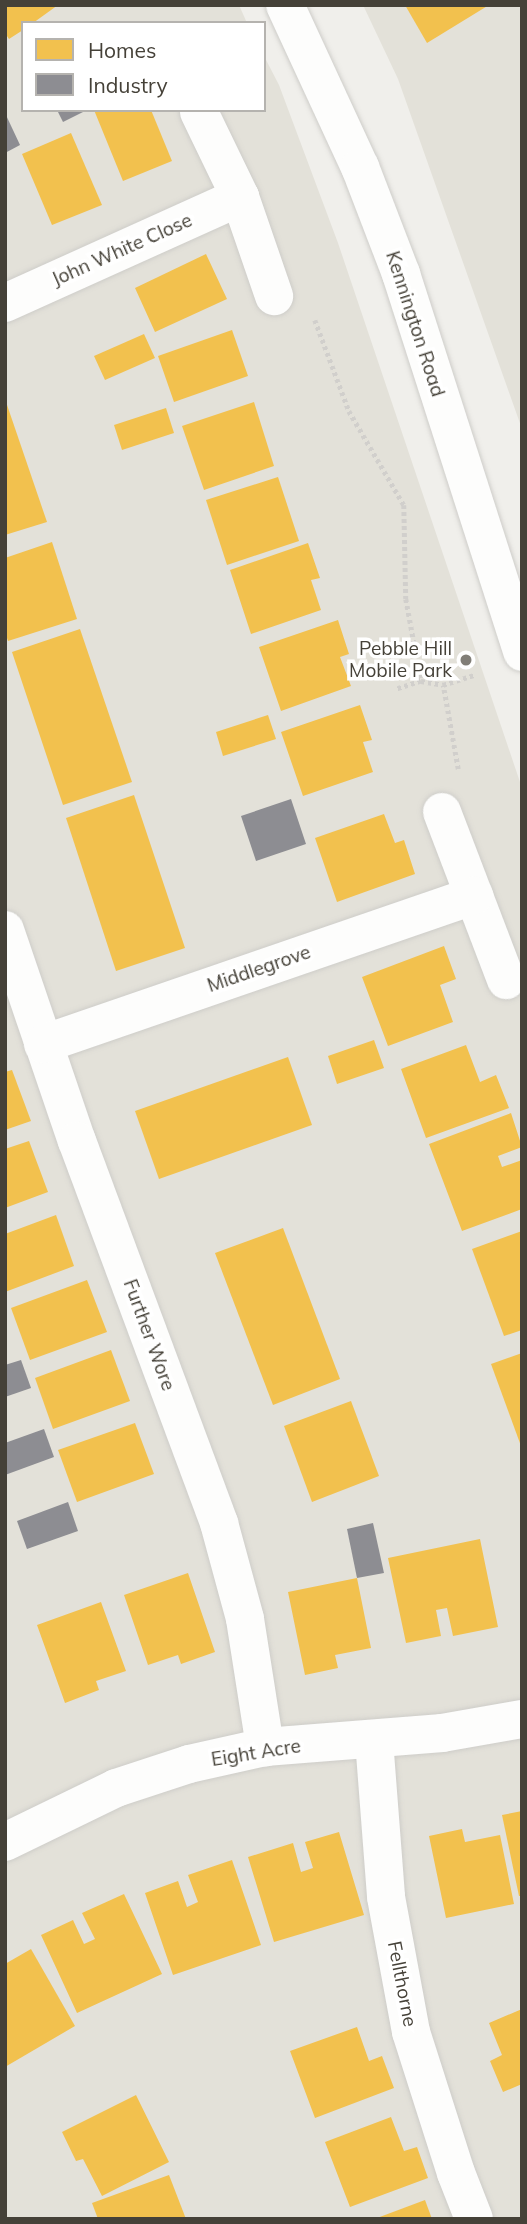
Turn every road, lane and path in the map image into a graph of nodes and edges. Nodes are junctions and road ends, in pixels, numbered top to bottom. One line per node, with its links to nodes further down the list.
1 (285, 5): 6 (street, Kennington Road)
2 (199, 112): 3 (street)
3 (240, 197): 4 (street); 5 (street, John White Close)
4 (274, 296): 8 (path)
5 (5, 303)
6 (522, 652)
7 (474, 675): 9 (path)
8 (421, 681): 9 (path); 10 (path)
9 (443, 685): 11 (path)
10 (396, 689)
11 (442, 812): 12 (street)
12 (474, 896): 14 (street); 15 (street, Middlegrove)
13 (5, 932): 15 (street, Further Wore)
14 (506, 980)
15 (44, 1044): 18 (street, Further Wore)
16 (522, 1719): 17 (street, Eight Acre)
17 (374, 1740): 18 (street, Eight Acre); 20 (street, Fellthorne)
18 (265, 1747): 19 (street, Eight Acre)
19 (5, 1842)
20 (474, 2219)

